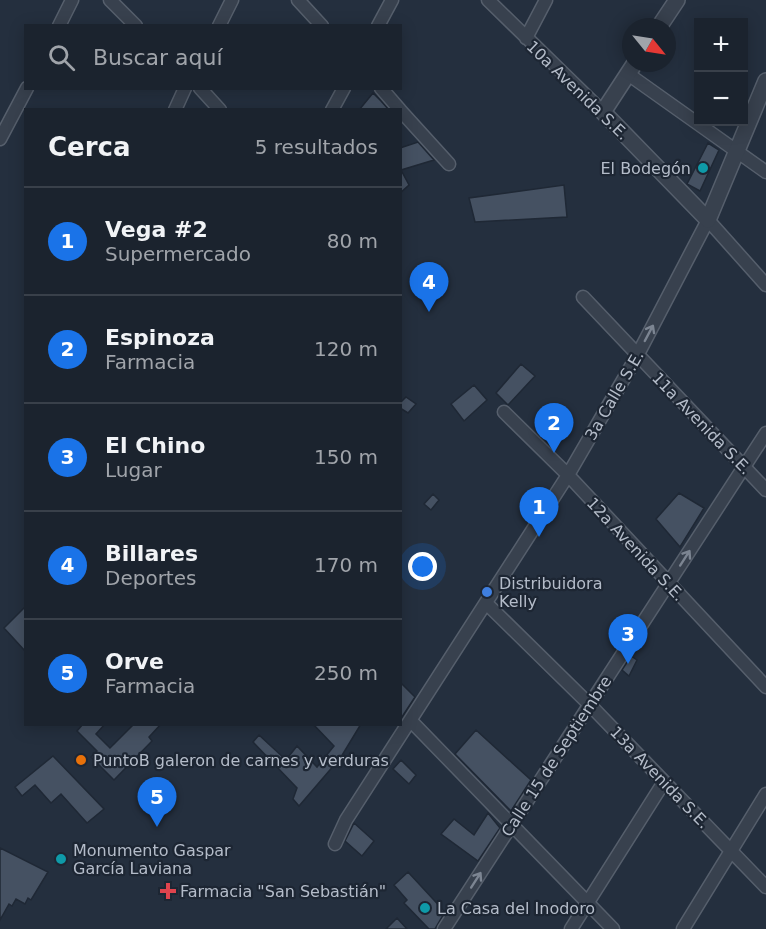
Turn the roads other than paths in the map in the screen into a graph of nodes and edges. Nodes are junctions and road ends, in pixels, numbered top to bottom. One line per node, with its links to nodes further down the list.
1 (72, 0): 10 (street)
2 (110, 0): 11 (street)
3 (232, 0): 12 (street)
4 (298, 0): 13 (street)
5 (392, 0): 14 (street)
6 (488, 0): 15 (street, 10a Avenida S.E.)
7 (546, 0): 15 (street)
8 (677, 0): 9 (street)
9 (665, 18)
10 (60, 24)
11 (134, 24)
12 (220, 24)
13 (320, 24)
14 (379, 24)
15 (526, 38): 30 (street, 10a Avenida S.E.)
16 (629, 72): 30 (street)
17 (637, 72): 32 (street)
18 (766, 81): 24 (street, 3a Calle S.E.)
19 (26, 90): 31 (street)
20 (184, 90): 25 (street)
21 (202, 90): 26 (street)
22 (343, 90): 27 (street)
23 (383, 90): 28 (street)
24 (762, 101): 32 (street, 3a Calle S.E.)
25 (176, 108)
26 (218, 108)
27 (333, 108)
28 (398, 108)
29 (402, 112): 33 (street)
30 (603, 112): 35 (street, 10a Avenida S.E.)
31 (2, 131)
32 (735, 150): 34 (street); 35 (street, 3a Calle S.E.)
33 (449, 164)
34 (766, 172)
35 (708, 220): 36 (street, 10a Avenida S.E.); 38 (street, 3a Calle S.E., one-way to 35)
36 (766, 285)
37 (583, 297): 38 (street, 11a Avenida S.E.)
38 (637, 356): 41 (street, 11a Avenida S.E.); 42 (street, 3a Calle S.E.)
39 (504, 412): 42 (street, 12a Avenida S.E.)
40 (766, 433): 41 (street, Calle 15 de Septiembre)
41 (744, 467): 43 (street, 11a Avenida S.E.); 44 (street, Calle 15 de Septiembre, one-way to 41)
42 (568, 475): 44 (street, 12a Avenida S.E.); 45 (street, 3a Calle S.E.)
43 (766, 490)
44 (668, 584): 46 (street, 12a Avenida S.E.); 47 (street, Calle 15 de Septiembre)
45 (486, 603): 47 (street, 13a Avenida S.E.); 48 (street, 3a Calle S.E.)
46 (766, 687)
47 (590, 705): 49 (street, 13a Avenida S.E.); 51 (street, Calle 15 de Septiembre)
48 (411, 721): 51 (street); 52 (street, 3a Calle S.E.)
49 (664, 782): 53 (street, 13a Avenida S.E.); 55 (street)
50 (766, 794): 53 (street)
51 (512, 824): 55 (street); 56 (street, Calle 15 de Septiembre, one-way to 51)
52 (334, 844)
53 (732, 850): 54 (street, 13a Avenida S.E.); 59 (street)
54 (766, 887)
55 (588, 903): 57 (street); 58 (street)
56 (444, 929)
57 (571, 929)
58 (613, 929)
59 (684, 929)

